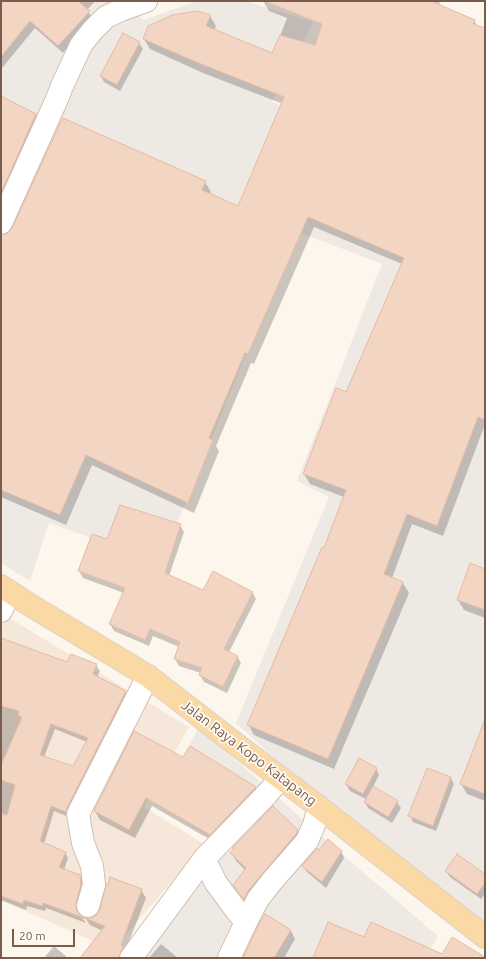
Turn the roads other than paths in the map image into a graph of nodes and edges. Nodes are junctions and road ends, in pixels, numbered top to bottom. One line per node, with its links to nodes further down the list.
1 (146, 1): 2 (street)
2 (1, 223)
3 (4, 596): 4 (main road, Jalan Raya Kopo Katapang)
4 (148, 676): 5 (main road, Jalan Raya Kopo Katapang); 8 (street)
5 (281, 778): 6 (main road, Jalan Raya Kopo Katapang); 7 (street)
6 (319, 807): 9 (street); 10 (main road, Jalan Raya Kopo Katapang)
7 (204, 859): 9 (street); 11 (street)
8 (88, 906)
9 (246, 922): 12 (street)
10 (485, 937)
11 (131, 958)
12 (229, 958)

